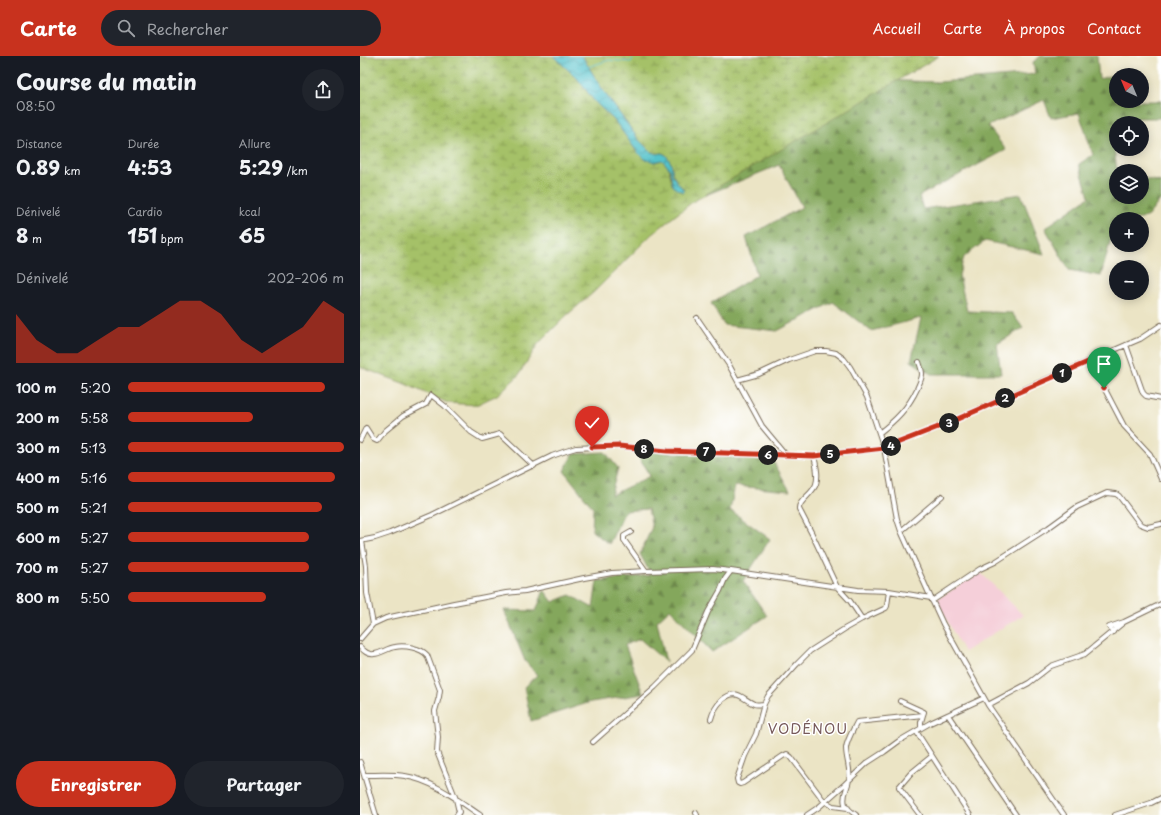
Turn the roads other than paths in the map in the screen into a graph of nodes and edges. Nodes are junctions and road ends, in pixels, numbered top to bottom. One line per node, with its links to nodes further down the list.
1 (697, 318): 6 (street)
2 (1161, 325): 3 (street)
3 (1126, 345): 4 (street); 7 (street)
4 (1090, 361): 10 (street); 14 (street)
5 (919, 362): 8 (street)
6 (737, 380): 8 (street); 11 (street)
7 (1161, 399)
8 (879, 433): 10 (street)
9 (360, 440): 13 (street)
10 (884, 448): 12 (street); 17 (street)
11 (786, 455): 12 (street); 13 (street)
12 (814, 456): 22 (street)
13 (534, 466): 19 (street)
14 (1161, 480)
15 (942, 496): 17 (street)
16 (1161, 524): 24 (street)
17 (901, 531): 24 (street)
18 (631, 532): 20 (street)
19 (361, 541): 27 (street)
20 (646, 571): 21 (street); 27 (street)
21 (731, 571): 22 (street); 39 (street)
22 (837, 587): 23 (street); 26 (street)
23 (889, 591): 24 (street); 26 (street)
24 (932, 600): 30 (street)
25 (1161, 604): 33 (street)
26 (862, 619): 32 (street)
27 (373, 624): 28 (street)
28 (360, 639)
29 (360, 647): 45 (street)
30 (984, 698): 33 (street); 35 (street)
31 (900, 701): 34 (street)
32 (764, 704): 36 (street); 46 (street)
33 (988, 705): 56 (street)
34 (923, 715): 37 (street); 43 (street)
35 (948, 715): 37 (street); 55 (street)
36 (710, 719)
37 (921, 728): 38 (street)
38 (916, 731): 40 (street); 43 (street)
39 (593, 742)
40 (932, 756): 53 (street); 54 (street)
41 (360, 762): 42 (street)
42 (365, 776): 45 (street); 48 (street)
43 (849, 780): 46 (street); 47 (street)
44 (1161, 798): 57 (street)
45 (456, 799): 49 (street); 50 (street)
46 (824, 801): 47 (street); 51 (street)
47 (848, 808): 52 (street)
48 (376, 815)
49 (457, 815)
50 (480, 815)
51 (807, 815)
52 (856, 815)
53 (920, 815)
54 (970, 815)
55 (1016, 815)
56 (1064, 815)
57 (1115, 815)

